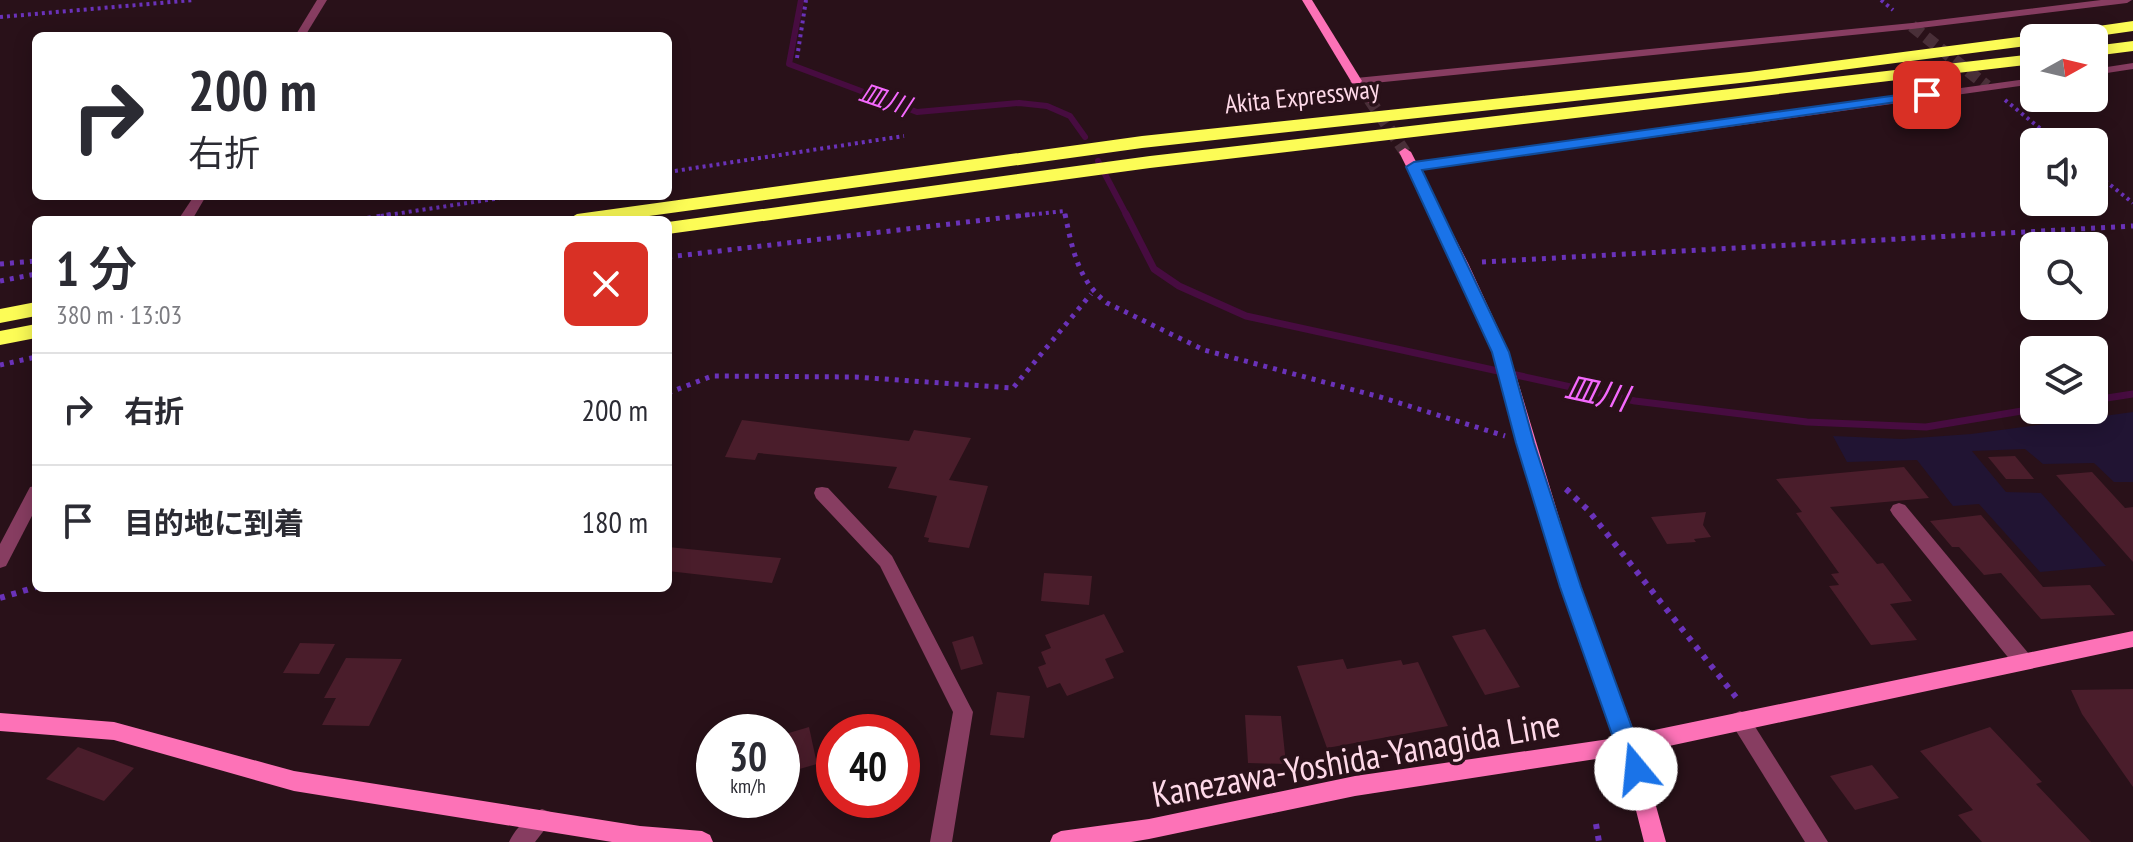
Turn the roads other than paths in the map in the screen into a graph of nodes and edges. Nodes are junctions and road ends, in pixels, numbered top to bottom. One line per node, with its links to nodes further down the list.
1 (322, 0): 6 (street)
2 (1307, 0): 13 (main road)
3 (2127, 0): 13 (street)
4 (2133, 26): 5 (highway)
5 (2108, 30)
6 (302, 32)
7 (2020, 42): 18 (highway, Akita Expressway)
8 (2133, 46): 9 (highway)
9 (2108, 49)
10 (2020, 61): 19 (highway, Akita Expressway)
11 (2133, 66): 12 (street)
12 (2108, 70)
13 (1356, 81): 15 (street)
14 (2020, 82): 17 (street)
15 (1369, 99)
16 (1405, 152): 17 (main road)
17 (1414, 167): 32 (main road)
18 (606, 216)
19 (672, 227)
20 (32, 310): 21 (highway)
21 (0, 316)
22 (32, 332): 23 (highway)
23 (0, 338)
24 (822, 493): 36 (street)
25 (32, 500): 27 (street)
26 (1899, 510): 29 (street)
27 (0, 561)
28 (2133, 639): 29 (main road, Kanezawa-Yoshida-Yanagida Line)
29 (2022, 660): 30 (main road, Kanezawa-Yoshida-Yanagida Line)
30 (1746, 719): 32 (main road, Kanezawa-Yoshida-Yanagida Line); 39 (street)
31 (0, 722): 33 (main road)
32 (1629, 745): 37 (main road, Kanezawa-Yoshida-Yanagida Line); 38 (main road)
33 (542, 819): 34 (street); 35 (main road)
34 (520, 842)
35 (702, 842)
36 (941, 842)
37 (1061, 842)
38 (1655, 842)
39 (1817, 842)

